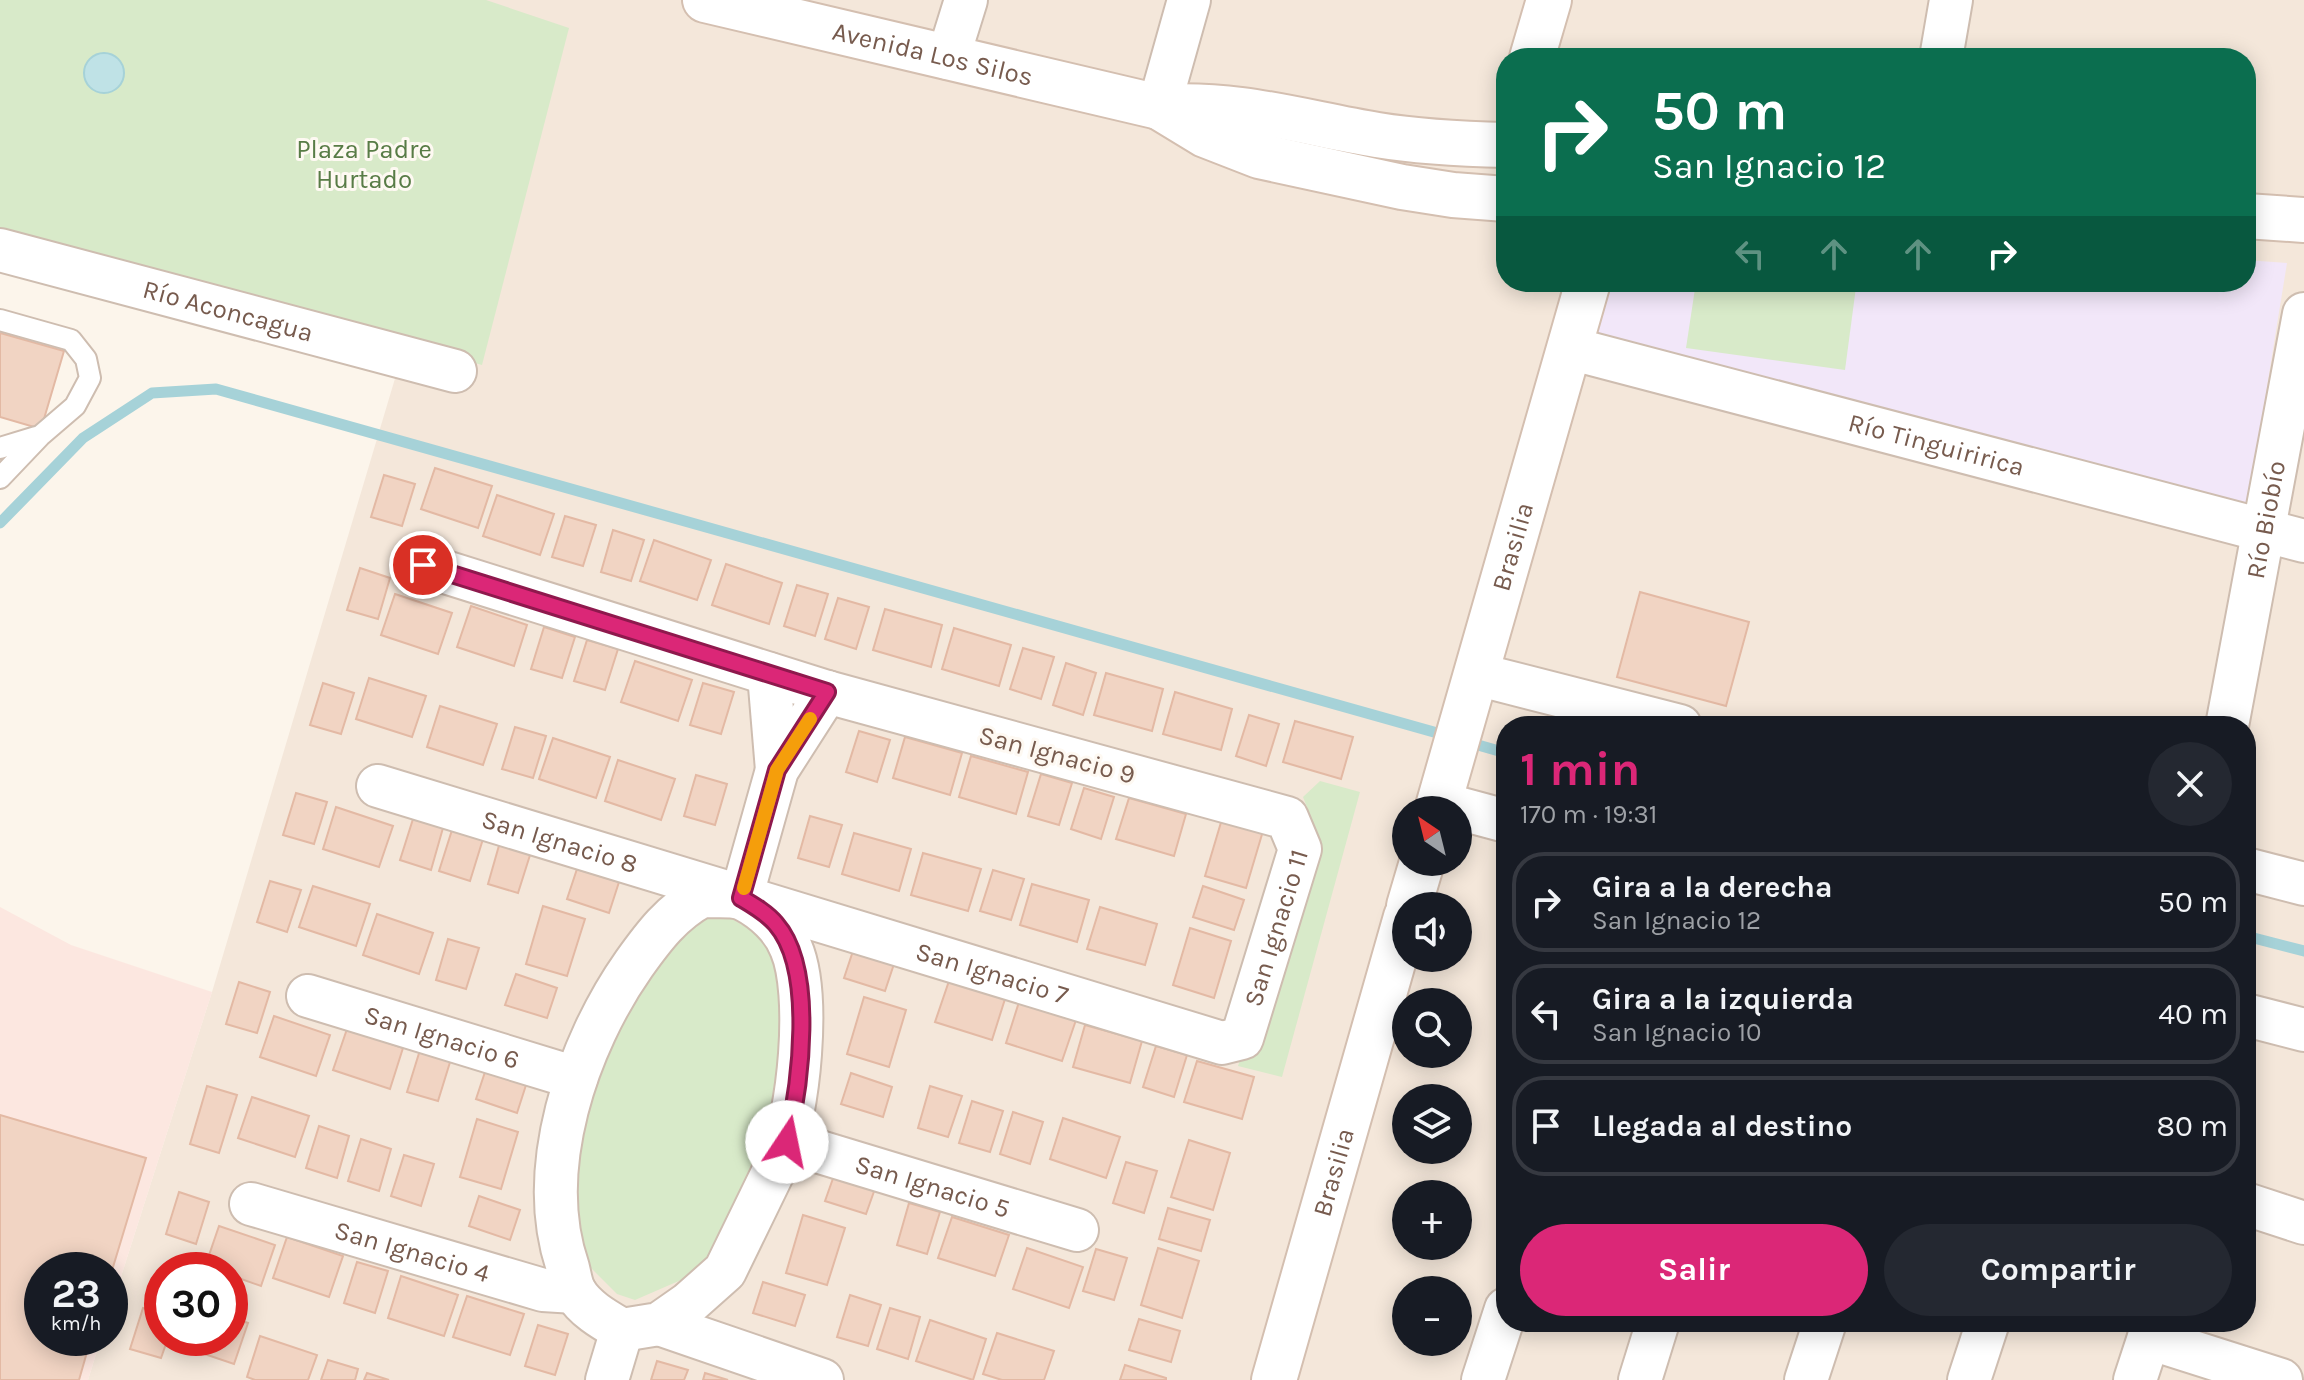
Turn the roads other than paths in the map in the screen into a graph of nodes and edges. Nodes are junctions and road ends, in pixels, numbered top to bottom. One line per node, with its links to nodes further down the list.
1 (705, 0): 6 (main road, Avenida Los Silos)
2 (966, 0): 9 (street)
3 (1189, 0): 10 (street)
4 (1549, 0): 7 (main road)
5 (1951, 0): 8 (street)
6 (754, 6): 9 (main road, Avenida Los Silos)
7 (1535, 48)
8 (1943, 48)
9 (948, 58): 10 (main road, Avenida Los Silos)
10 (1159, 107): 11 (main road, Avenida Los Silos); 12 (main road, Avenida Los Silos)
11 (1496, 147)
12 (1496, 198)
13 (2256, 217): 14 (main road)
14 (2304, 220)
15 (0, 250): 20 (street, Río Aconcagua)
16 (1585, 292): 19 (main road, Brasilia)
17 (2304, 314): 24 (street, Río Biobío)
18 (0, 320): 21 (lane)
19 (1569, 348): 24 (street, Río Tinguiririca); 28 (main road, Brasilia)
20 (455, 371)
21 (40, 436): 22 (lane); 23 (lane)
22 (0, 448)
23 (0, 478)
24 (2264, 530): 25 (street, Río Tinguiririca); 31 (street, Río Biobío)
25 (2304, 541)
26 (423, 565): 27 (street, San Ignacio 9)
27 (769, 674): 29 (street, San Ignacio 9); 32 (street)
28 (1472, 685): 30 (street); 34 (main road, Brasilia)
29 (827, 692): 32 (street); 36 (street, San Ignacio 9)
30 (1629, 716)
31 (2229, 716)
32 (777, 770): 39 (street)
33 (378, 786): 39 (street, San Ignacio 8)
34 (1442, 792): 35 (street)
35 (1496, 816)
36 (1287, 818): 44 (street, San Ignacio 11)
37 (2256, 872): 38 (street)
38 (2304, 884)
39 (741, 898): 44 (street, San Ignacio 7); 45 (street); 46 (street)
40 (1392, 966): 61 (main road, Brasilia)
41 (308, 996): 45 (street, San Ignacio 6)
42 (2256, 1022): 43 (street)
43 (2304, 1030)
44 (1242, 1038)
45 (576, 1078): 51 (street)
46 (787, 1142): 50 (street, San Ignacio 5); 52 (street)
47 (251, 1204): 51 (street, San Ignacio 4)
48 (2256, 1207): 49 (street)
49 (2304, 1223)
50 (1077, 1230)
51 (575, 1292): 52 (street)
52 (640, 1327): 59 (street); 60 (street)
53 (1499, 1332): 62 (street)
54 (1655, 1332): 63 (street)
55 (1822, 1332): 64 (street)
56 (1985, 1332): 65 (street)
57 (2150, 1332): 66 (street)
58 (2156, 1332): 67 (street)
59 (607, 1380)
60 (822, 1380)
61 (1274, 1380)
62 (1483, 1380)
63 (1640, 1380)
64 (1806, 1380)
65 (1969, 1380)
66 (2135, 1380)
67 (2281, 1380)

